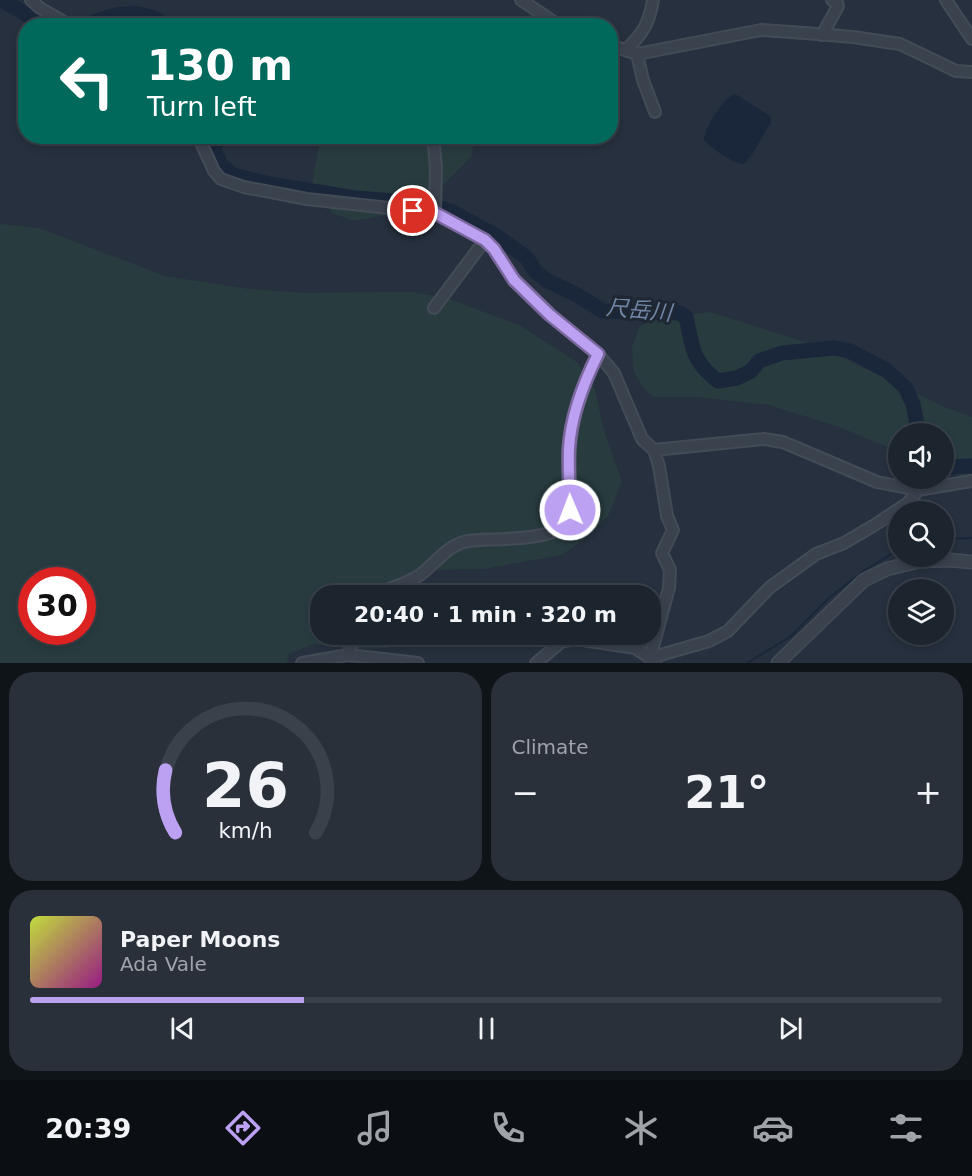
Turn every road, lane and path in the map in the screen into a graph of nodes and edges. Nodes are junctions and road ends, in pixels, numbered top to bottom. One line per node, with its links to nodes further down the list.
1 (31, 0): 6 (street)
2 (521, 0): 7 (street)
3 (653, 0): 11 (street)
4 (832, 0): 8 (street)
5 (946, 0): 9 (street)
6 (57, 18)
7 (549, 18)
8 (822, 35): 12 (street); 13 (street)
9 (972, 39)
10 (618, 48): 11 (street)
11 (626, 50): 12 (street)
12 (637, 54): 14 (street)
13 (972, 72)
14 (655, 112)
15 (202, 144): 17 (street)
16 (434, 144): 17 (street)
17 (435, 213): 18 (street)
18 (485, 240): 19 (street); 20 (street)
19 (435, 308)
20 (598, 354): 21 (street); 25 (street)
21 (654, 450): 23 (street); 28 (street)
22 (972, 481): 23 (street)
23 (918, 490): 28 (street)
24 (972, 562): 32 (street)
25 (399, 585)
26 (351, 645): 27 (street)
27 (348, 655): 29 (street); 30 (street)
28 (653, 661): 31 (street)
29 (302, 663)
30 (418, 663)
31 (536, 663)
32 (778, 663)

